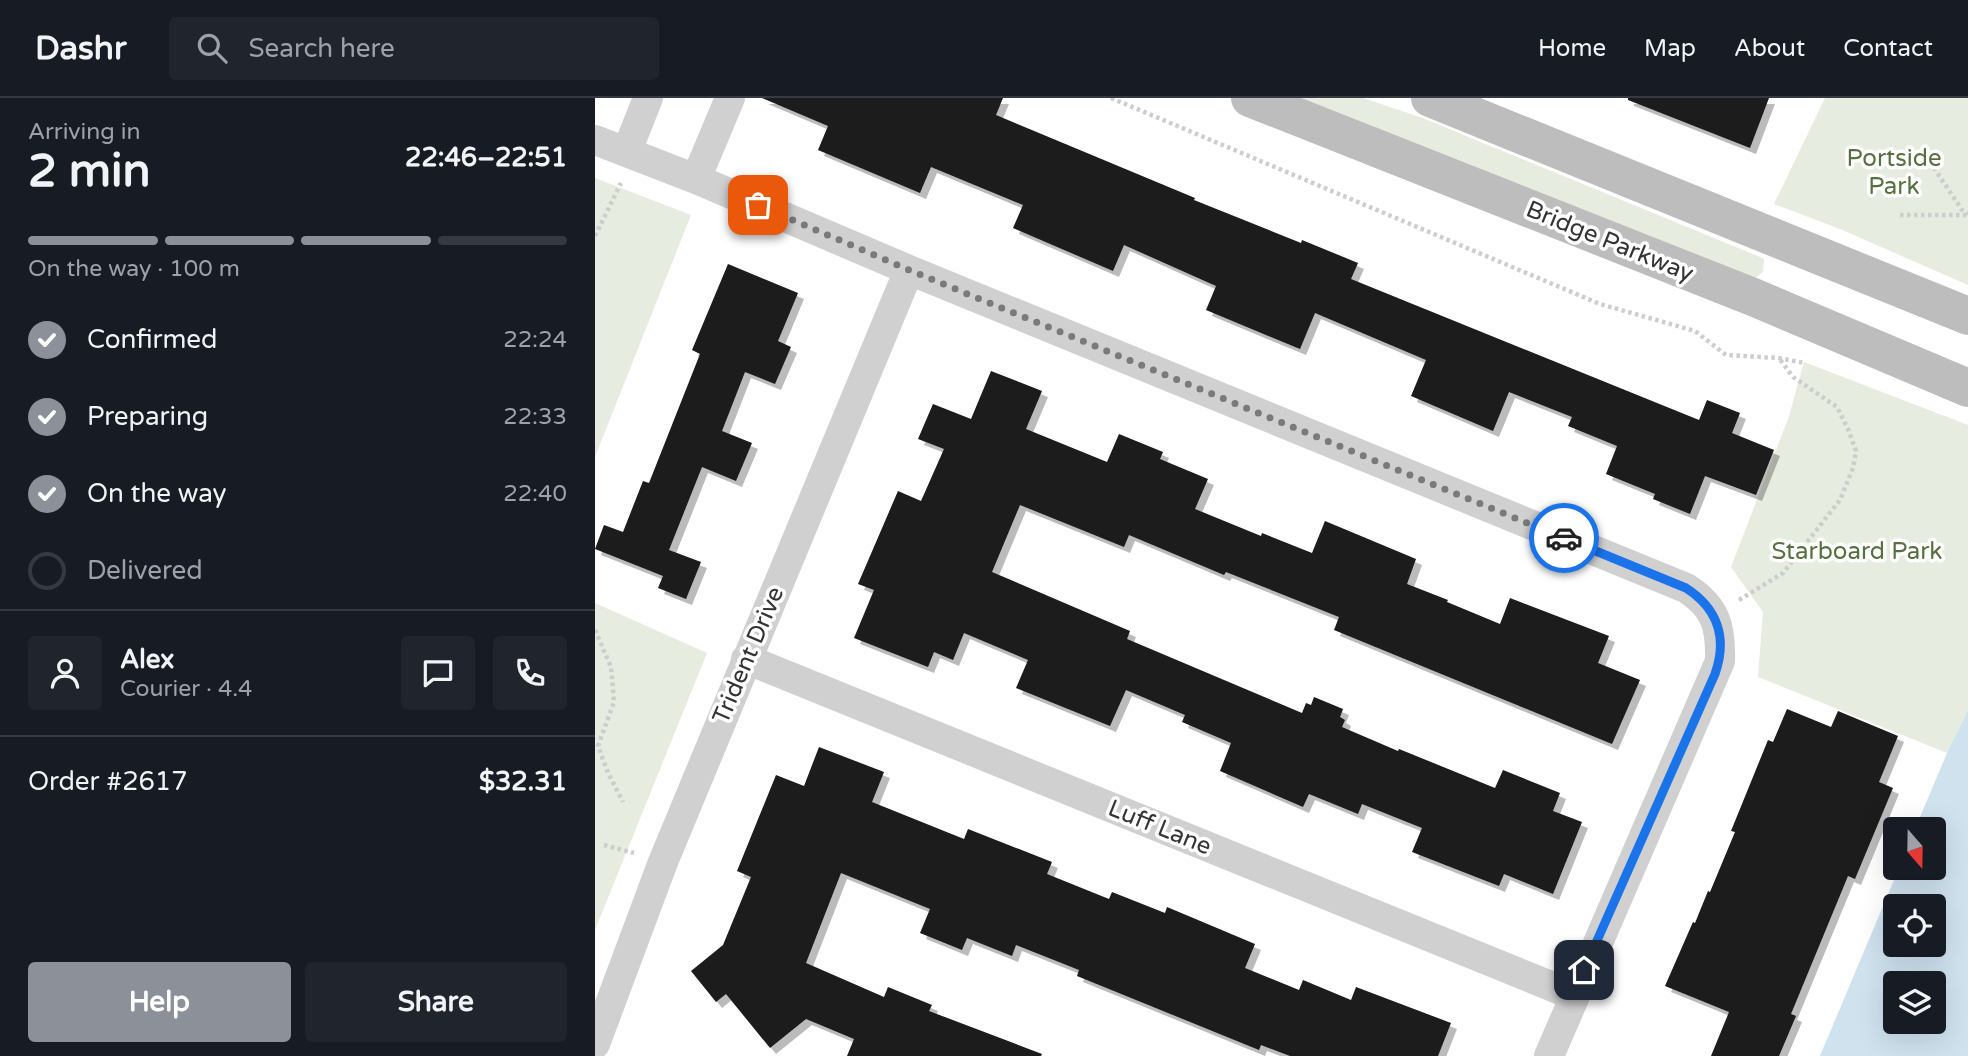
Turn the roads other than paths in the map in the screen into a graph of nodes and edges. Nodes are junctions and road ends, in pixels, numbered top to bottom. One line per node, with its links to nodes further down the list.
1 (648, 98): 6 (street)
2 (730, 98): 7 (street)
3 (1250, 98): 10 (street, Bridge Parkway)
4 (1430, 98): 9 (street)
5 (595, 140): 6 (street)
6 (631, 153): 7 (street)
7 (696, 179): 8 (street)
8 (909, 270): 11 (street, Trident Drive); 12 (street)
9 (1968, 316)
10 (1968, 388)
11 (746, 659): 12 (street, Luff Lane); 13 (street, Trident Drive)
12 (1573, 995): 15 (street)
13 (595, 1046): 14 (street)
14 (613, 1056)
15 (1549, 1056)

